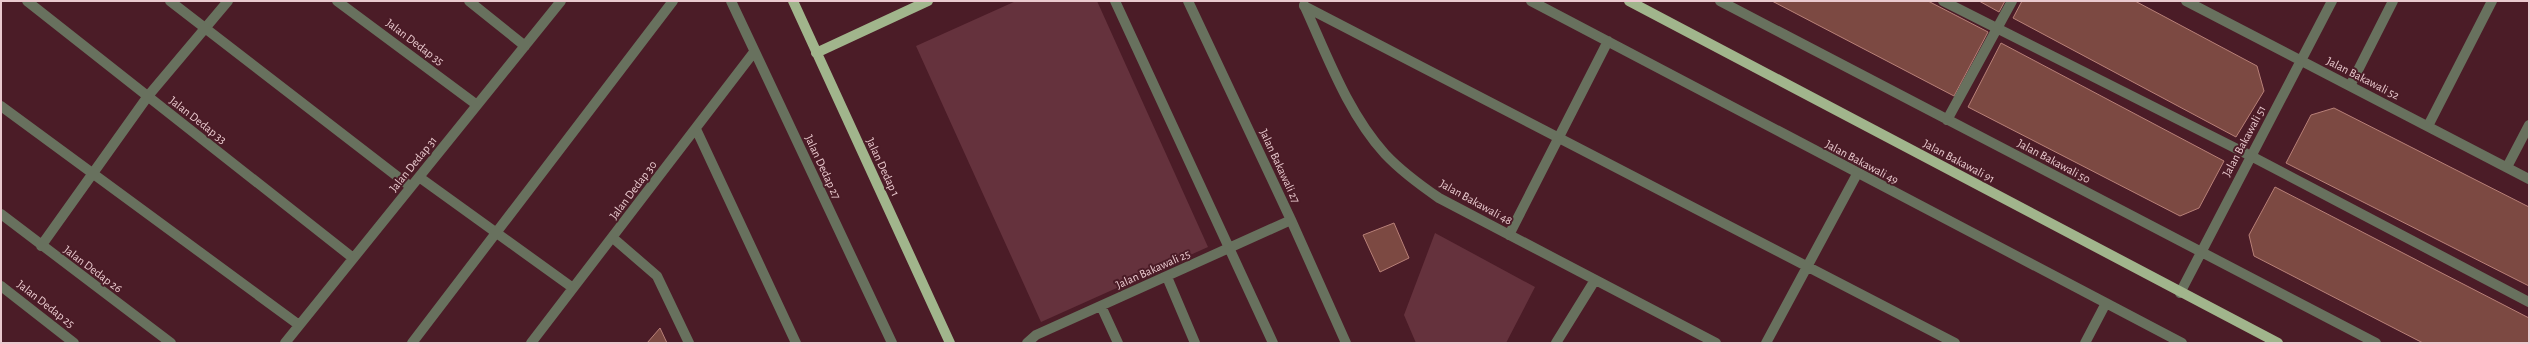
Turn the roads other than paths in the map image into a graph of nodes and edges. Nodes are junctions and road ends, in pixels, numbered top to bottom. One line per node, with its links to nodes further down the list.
1 (27, 1): 31 (street, Jalan Dedap 33)
2 (170, 1): 23 (street)
3 (228, 1): 23 (street)
4 (337, 1): 32 (street, Jalan Dedap 35)
5 (469, 1): 26 (street)
6 (561, 1): 26 (street, Jalan Dedap 31)
7 (673, 1): 48 (street)
8 (731, 1): 27 (street, Jalan Dedap 27)
9 (793, 1): 28 (main road, Jalan Dedap 1)
10 (928, 1): 28 (main road)
11 (1115, 1): 52 (street)
12 (1188, 1): 47 (street, Jalan Bakawali 27)
13 (1531, 1): 25 (street, Jalan Bakawali 49)
14 (1629, 1): 60 (main road, Jalan Bakawali 91)
15 (1720, 1): 34 (street, Jalan Bakawali 50)
16 (1943, 1): 24 (street)
17 (2012, 1): 24 (street)
18 (2186, 1): 29 (street, Jalan Bakawali 52)
19 (2332, 1): 29 (street, Jalan Bakawali 51)
20 (2393, 1): 30 (street)
21 (2492, 1): 36 (street)
22 (1303, 4): 38 (street); 49 (street, Jalan Bakawali 48)
23 (205, 28): 31 (street); 45 (street)
24 (1996, 29): 34 (street); 39 (street)
25 (1608, 41): 38 (street); 42 (street, Jalan Bakawali 49)
26 (525, 46): 32 (street, Jalan Dedap 31)
27 (754, 52): 37 (street, Jalan Dedap 30); 72 (street, Jalan Dedap 27)
28 (816, 52): 73 (main road, Jalan Dedap 1)
29 (2301, 61): 30 (street, Jalan Bakawali 52); 39 (street, Jalan Bakawali 51)
30 (2350, 86): 36 (street, Jalan Bakawali 52)
31 (148, 96): 41 (street); 54 (street, Jalan Dedap 33)
32 (477, 105): 43 (street, Jalan Dedap 31)
33 (1, 106): 41 (street)
34 (1947, 120): 53 (street, Jalan Bakawali 50)
35 (2529, 125): 40 (street)
36 (2428, 126): 40 (street, Jalan Bakawali 52)
37 (696, 129): 50 (street, Jalan Dedap 30); 71 (street)
38 (1558, 138): 49 (street); 55 (street)
39 (2251, 156): 53 (street, Jalan Bakawali 51); 61 (street)
40 (2507, 167): 44 (street, Jalan Bakawali 52)
41 (93, 174): 51 (street); 64 (street)
42 (1857, 174): 55 (street); 62 (street, Jalan Bakawali 49)
43 (419, 177): 45 (street, Jalan Dedap 31); 48 (street)
44 (2529, 178)
45 (411, 187): 54 (street, Jalan Dedap 31)
46 (1, 214): 51 (street, Jalan Dedap 26)
47 (1291, 220): 52 (street, Jalan Bakawali 25); 78 (street, Jalan Bakawali 27)
48 (495, 232): 59 (street); 68 (street)
49 (1509, 235): 57 (street, Jalan Bakawali 48)
50 (613, 238): 59 (street, Jalan Dedap 30); 70 (street)
51 (41, 246): 66 (street, Jalan Dedap 26)
52 (1229, 248): 56 (street, Jalan Bakawali 25); 77 (street)
53 (2201, 252): 60 (street, Jalan Bakawali 51); 86 (street, Jalan Bakawali 50)
54 (353, 258): 64 (street, Jalan Dedap 31)
55 (1807, 267): 81 (street); 82 (street)
56 (1167, 277): 63 (street, Jalan Bakawali 25); 76 (street)
57 (1595, 280): 79 (street); 80 (street, Jalan Bakawali 48)
58 (1, 286): 65 (street, Jalan Dedap 25)
59 (573, 288): 69 (street, Jalan Dedap 30)
60 (2180, 293): 85 (main road, Jalan Bakawali 91)
61 (2529, 302)
62 (2106, 303): 83 (street); 84 (street, Jalan Bakawali 49)
63 (1101, 306): 74 (street, Jalan Bakawali 25); 75 (street)
64 (299, 325): 67 (street, Jalan Dedap 31)
65 (74, 343)
66 (170, 343)
67 (285, 343)
68 (412, 343)
69 (531, 343)
70 (689, 343)
71 (796, 343)
72 (892, 343)
73 (950, 343)
74 (1027, 343)
75 (1118, 343)
76 (1195, 343)
77 (1272, 343)
78 (1346, 343)
79 (1556, 343)
80 (1716, 343)
81 (1766, 343)
82 (1955, 343)
83 (2085, 343)
84 (2182, 343)
85 (2278, 343)
86 (2376, 343)

